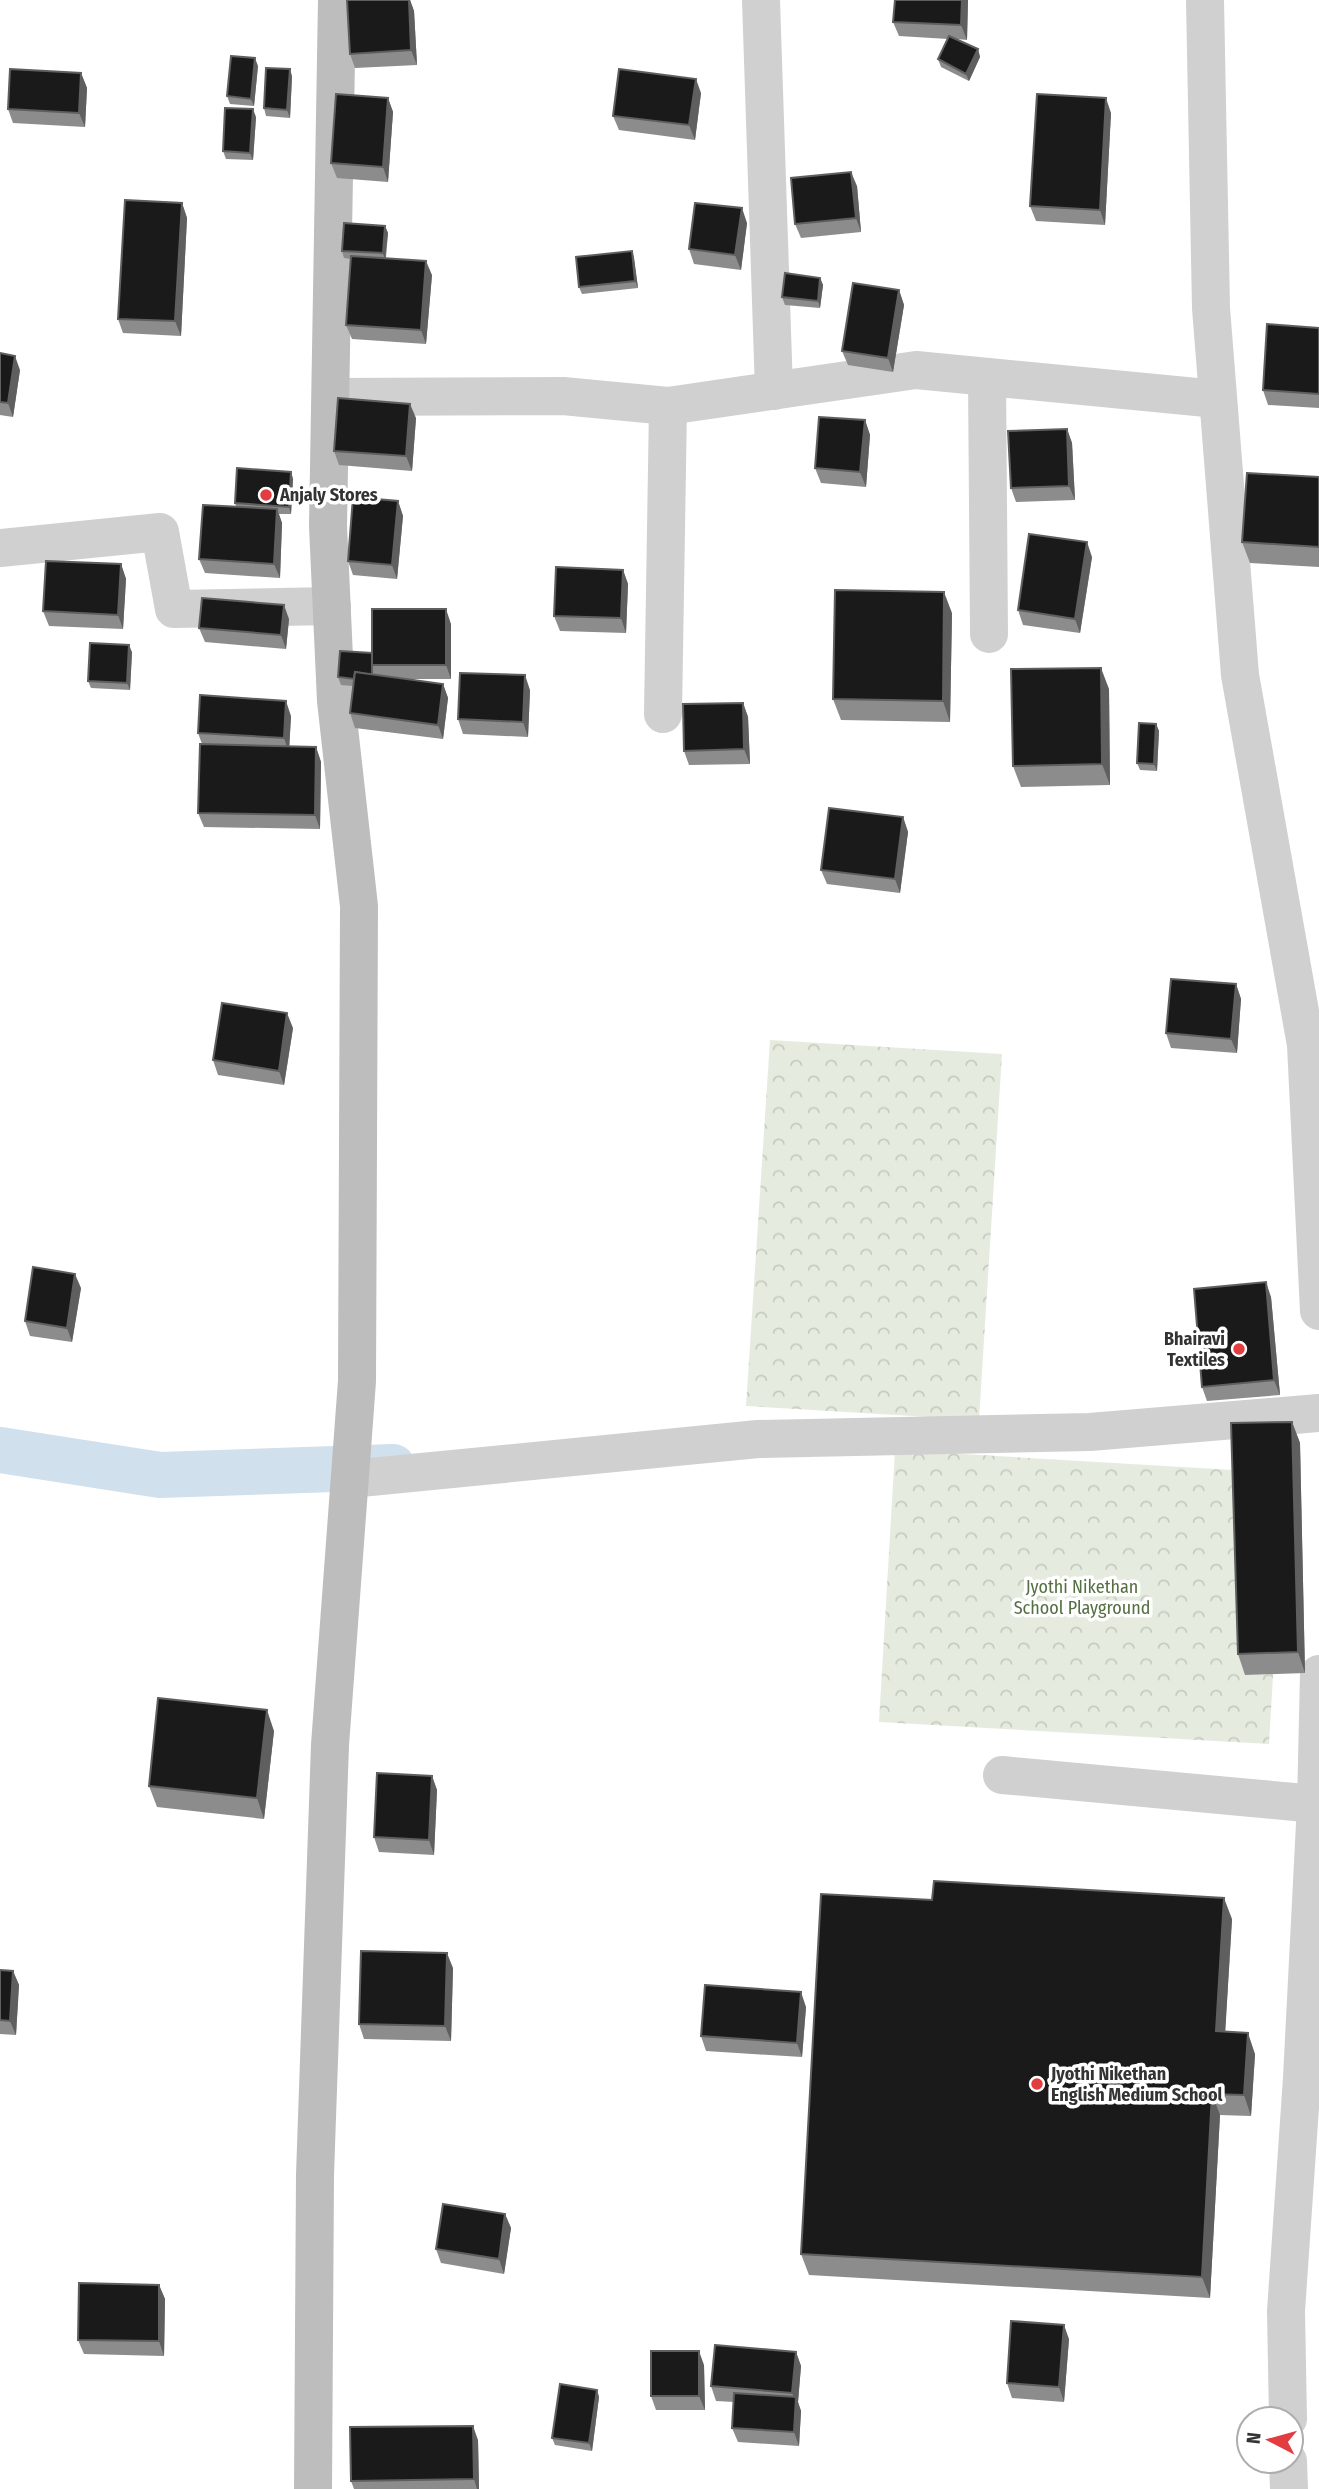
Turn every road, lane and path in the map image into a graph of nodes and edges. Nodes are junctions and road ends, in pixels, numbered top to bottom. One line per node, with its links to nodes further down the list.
1 (338, 0): 6 (street)
2 (761, 0): 5 (street)
3 (1205, 0): 7 (street)
4 (987, 377): 5 (street); 7 (street); 11 (street)
5 (774, 391): 8 (street)
6 (331, 397): 8 (street); 10 (street)
7 (1217, 399): 13 (street)
8 (668, 406): 12 (street)
9 (0, 548): 10 (street)
10 (332, 606): 15 (street)
11 (989, 634)
12 (663, 715)
13 (1319, 1311)
14 (1319, 1413): 15 (street)
15 (351, 1468): 20 (street)
16 (1319, 1674): 18 (street)
17 (1002, 1775): 18 (street)
18 (1316, 1804): 19 (street)
19 (1287, 2405)
20 (313, 2489)

